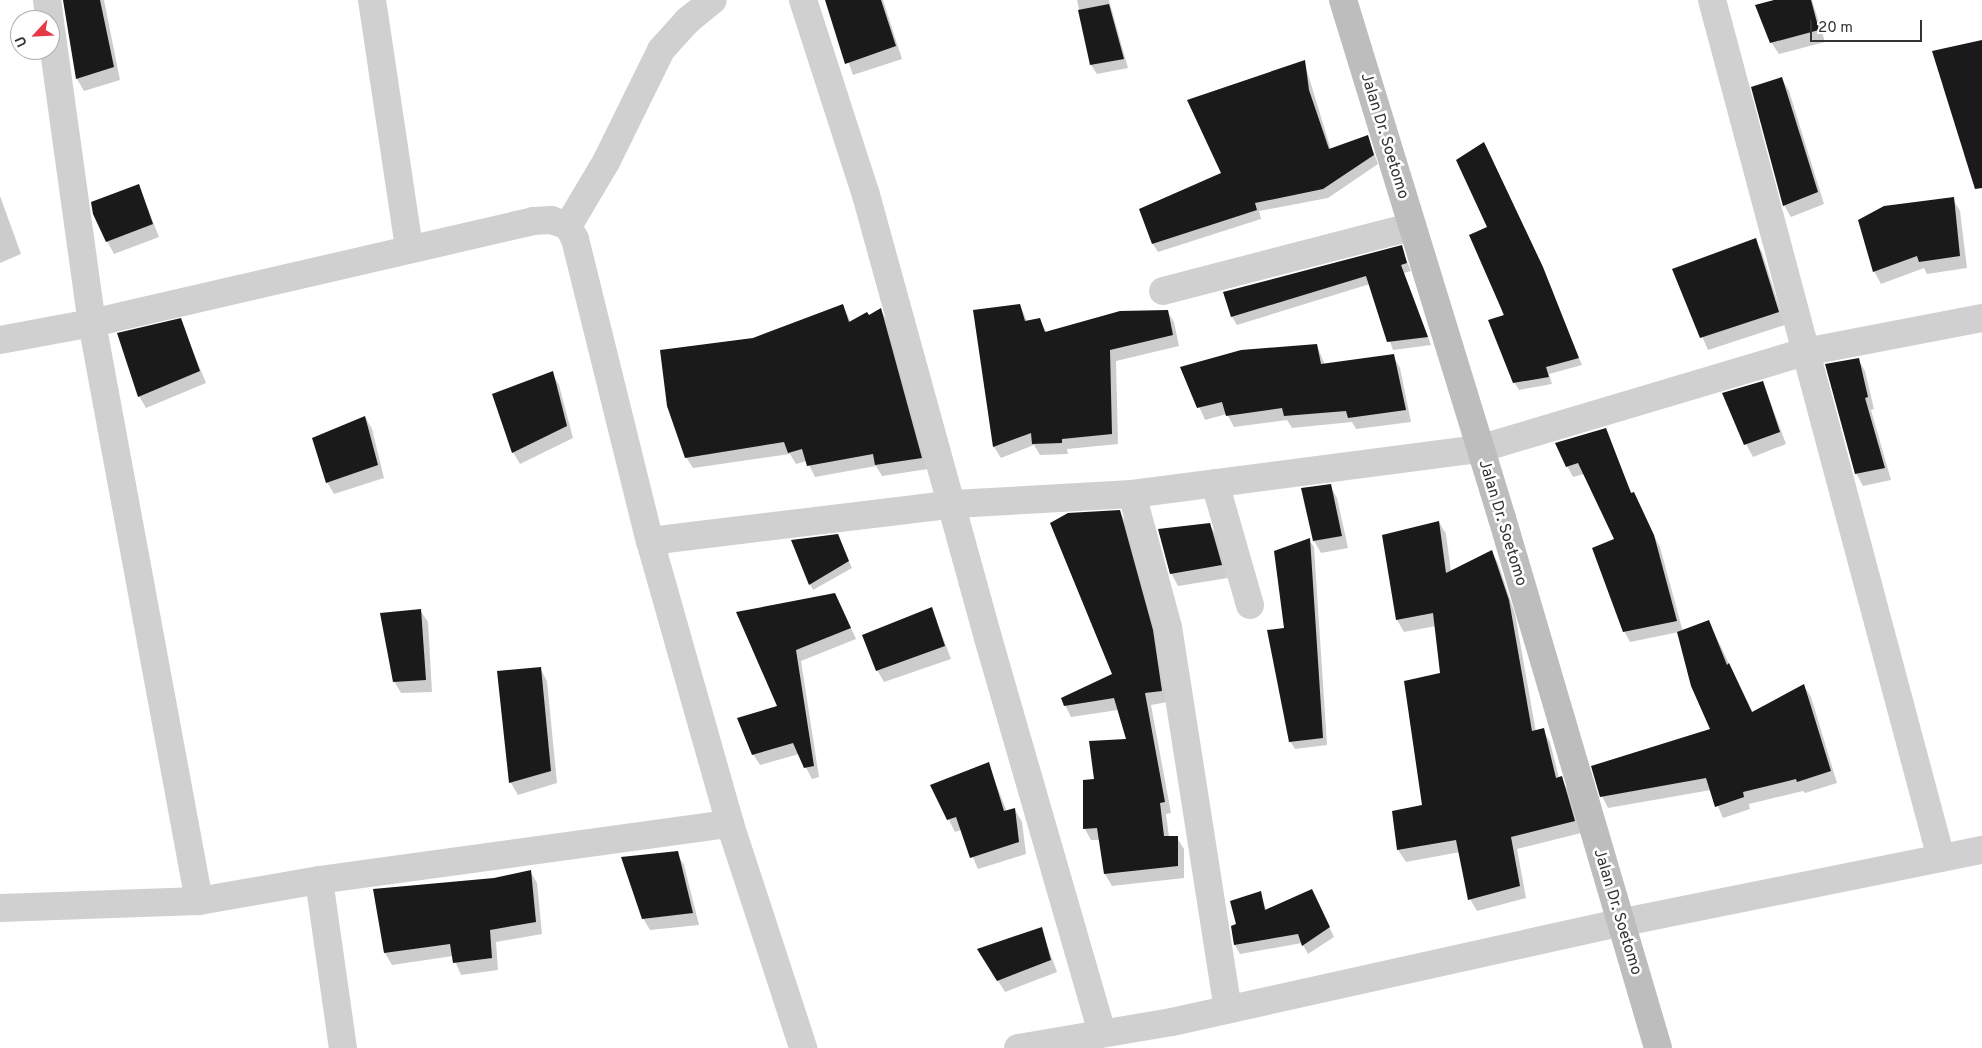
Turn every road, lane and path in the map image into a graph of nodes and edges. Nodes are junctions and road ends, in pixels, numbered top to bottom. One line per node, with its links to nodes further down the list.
1 (47, 0): 12 (street)
2 (372, 0): 9 (street)
3 (713, 0): 7 (street)
4 (803, 0): 18 (street)
5 (1343, 0): 8 (street, Jalan Dr. Soetomo)
6 (1712, 0): 14 (street)
7 (568, 226): 9 (street); 19 (street)
8 (1411, 227): 10 (street); 15 (street, Jalan Dr. Soetomo)
9 (409, 248): 12 (street)
10 (1163, 291)
11 (1982, 318): 14 (street)
12 (92, 322): 13 (street); 25 (street)
13 (0, 340)
14 (1805, 352): 15 (street); 23 (street)
15 (1480, 449): 16 (street); 27 (street, Jalan Dr. Soetomo)
16 (1215, 483): 17 (street); 20 (street)
17 (1132, 494): 18 (street); 28 (street)
18 (954, 504): 19 (street); 29 (street)
19 (650, 541): 21 (street)
20 (1250, 605)
21 (730, 824): 24 (street); 31 (street)
22 (1982, 850): 23 (street)
23 (1941, 858): 27 (street)
24 (319, 880): 25 (street); 30 (street)
25 (199, 902): 26 (street)
26 (0, 908)
27 (1619, 923): 28 (street); 33 (street, Jalan Dr. Soetomo)
28 (1228, 1009): 29 (street)
29 (1102, 1033): 32 (street)
30 (343, 1048)
31 (803, 1048)
32 (1018, 1048)
33 (1658, 1048)

